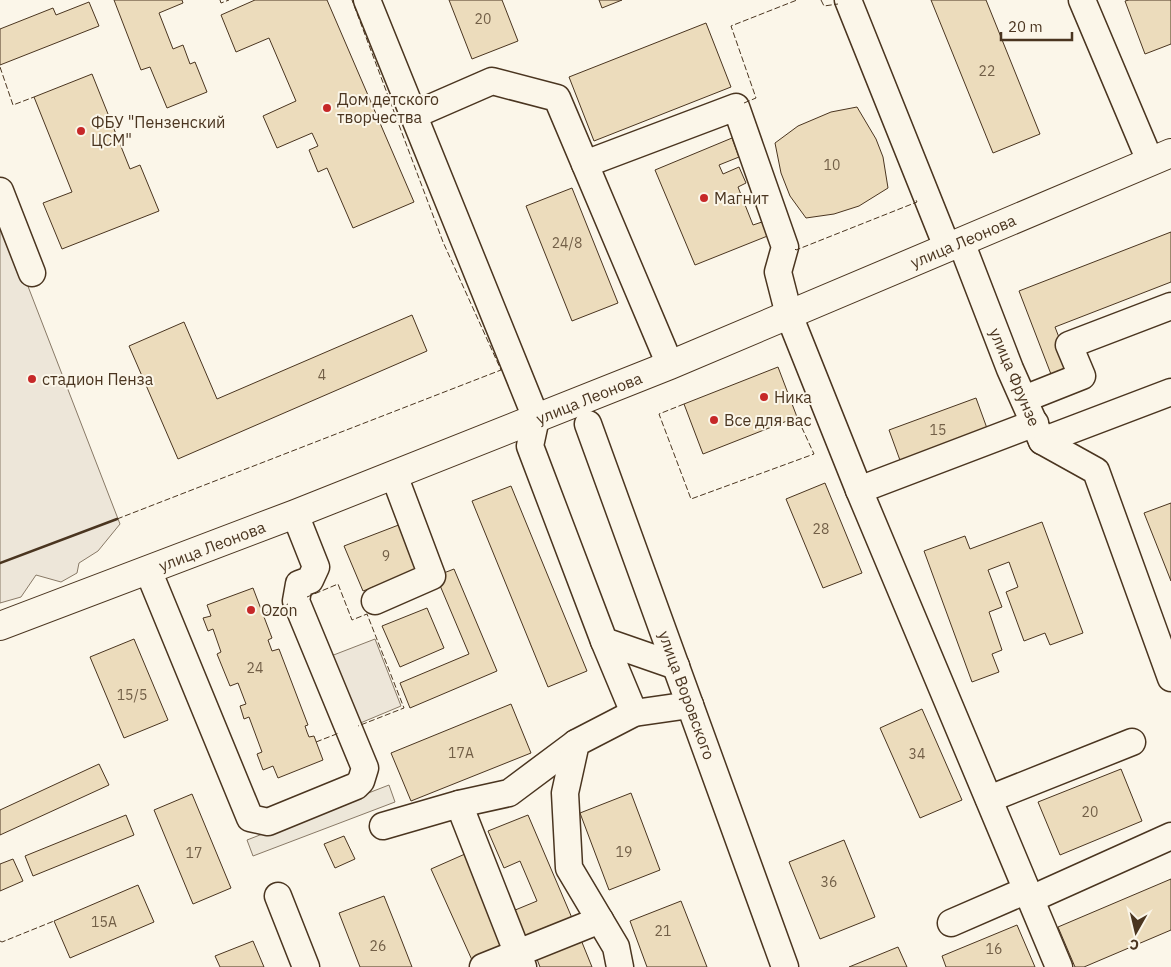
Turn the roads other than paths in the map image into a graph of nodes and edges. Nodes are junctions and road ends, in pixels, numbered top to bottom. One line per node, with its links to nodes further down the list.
1 (367, 0): 4 (street)
2 (1082, 0): 5 (street)
3 (850, 1): 8 (street, улица Фрунзе)
4 (414, 115): 6 (street); 15 (street)
5 (1161, 157): 8 (main road, улица Леонова)
6 (585, 164): 11 (street); 12 (street)
7 (0, 190): 9 (street)
8 (954, 245): 11 (main road, улица Леонова); 14 (street, улица Фрунзе)
9 (32, 273)
10 (1171, 306): 14 (street)
11 (790, 315): 12 (main road, улица Леонова); 19 (street)
12 (670, 365): 15 (main road, улица Леонова)
13 (1171, 392): 17 (street, улица Фрунзе)
14 (1024, 399): 17 (street, улица Фрунзе)
15 (536, 418): 18 (main road, улица Леонова); 24 (street)
16 (588, 424): 25 (street, улица Воровского)
17 (1039, 432): 19 (street); 26 (street)
18 (394, 474): 20 (main road, улица Леонова); 22 (street)
19 (859, 490): 31 (street)
20 (295, 514): 21 (main road, улица Леонова); 21 (street)
21 (148, 570): 23 (main road, улица Леонова)
22 (375, 601)
23 (0, 626)
24 (604, 641): 25 (street); 28 (street)
25 (676, 666): 27 (street, улица Воровского)
26 (1171, 678)
27 (690, 704): 28 (street); 43 (street, улица Воровского)
28 (634, 713): 30 (street)
29 (1132, 742): 31 (street)
30 (576, 743): 32 (street); 37 (street)
31 (989, 799): 35 (street)
32 (460, 804): 33 (street); 39 (street)
33 (383, 826)
34 (1171, 836): 35 (street)
35 (1029, 894): 38 (street); 44 (street)
36 (278, 896): 40 (street)
37 (600, 920): 39 (street); 42 (street)
38 (951, 922)
39 (520, 960): 41 (street)
40 (306, 967)
41 (483, 967)
42 (620, 967)
43 (785, 967)
44 (1059, 967)

